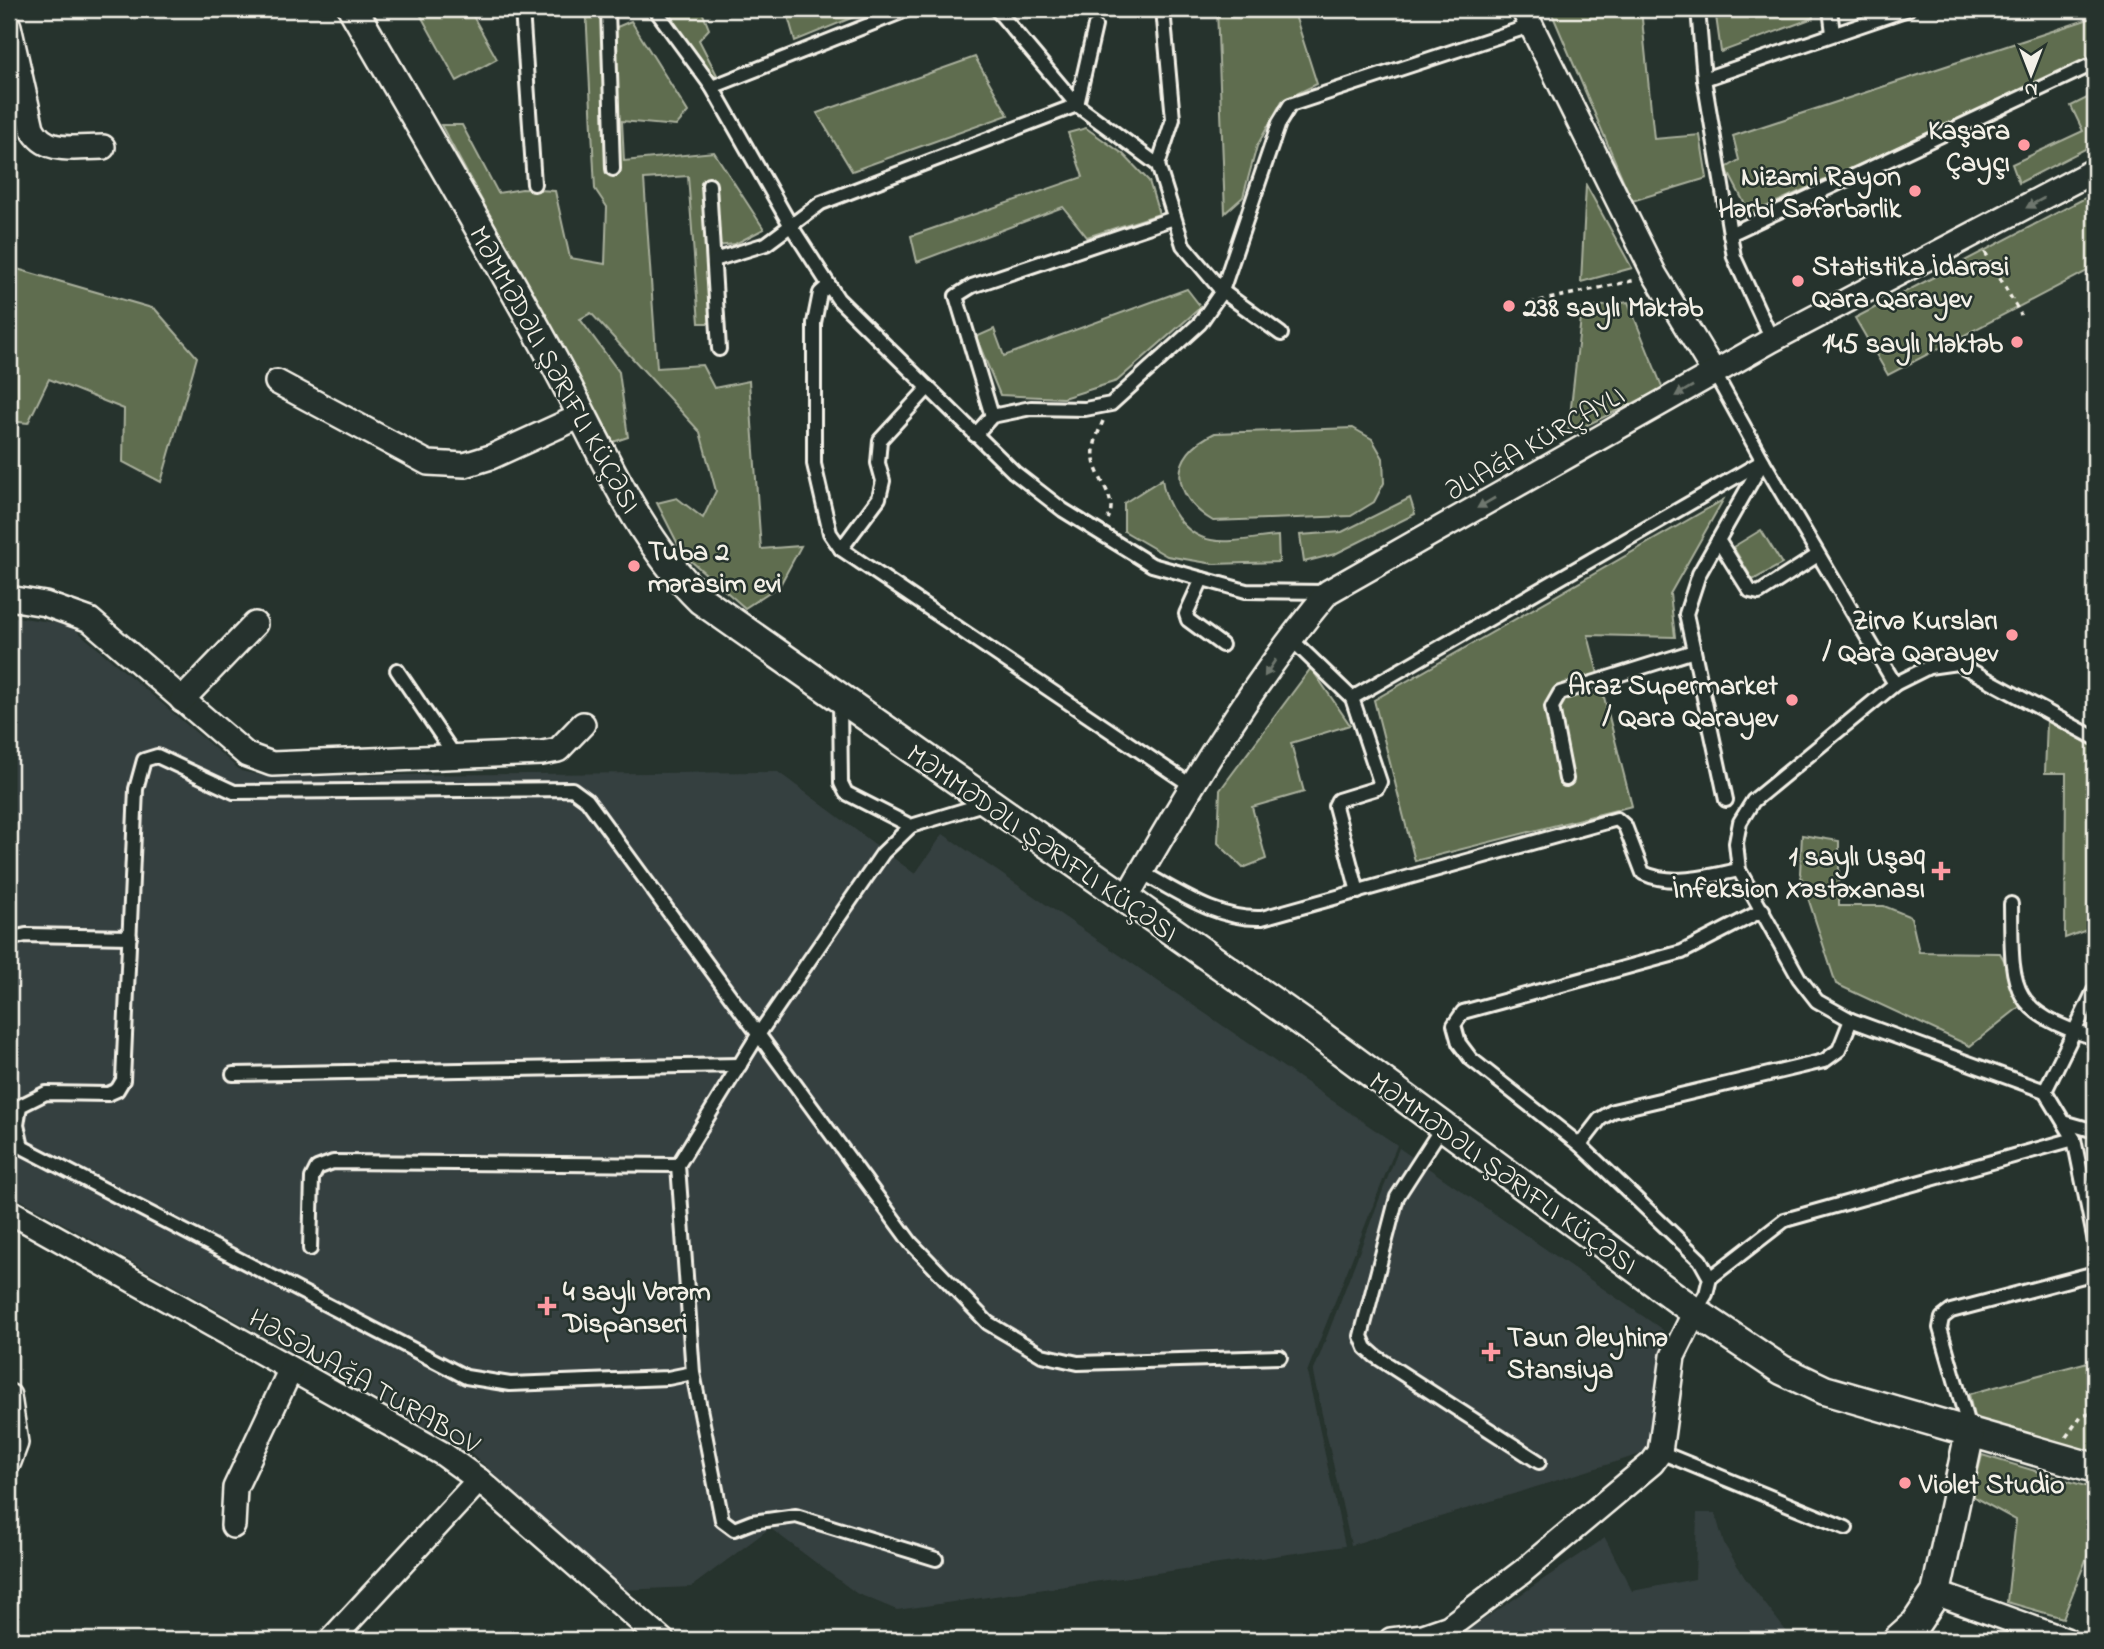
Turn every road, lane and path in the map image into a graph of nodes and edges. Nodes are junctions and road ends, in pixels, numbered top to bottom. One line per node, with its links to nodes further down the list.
1 (353, 9): 42 (street, MƏMMƏDƏLI ŞƏRIFLI KÜÇƏSI)
2 (522, 9): 23 (lane)
3 (608, 9): 21 (lane)
4 (655, 9): 17 (lane)
5 (909, 9): 17 (lane)
6 (996, 9): 18 (lane)
7 (1163, 9): 20 (lane)
8 (1698, 9): 16 (lane)
9 (1830, 9): 14 (lane)
10 (1908, 9): 14 (lane)
11 (1527, 17): 30 (street); 32 (lane)
12 (9, 26): 19 (street)
13 (1095, 26): 18 (lane)
14 (1833, 33): 16 (lane)
15 (2095, 63): 27 (lane)
16 (1704, 79): 27 (lane)
17 (712, 87): 26 (lane)
18 (1077, 105): 20 (lane); 26 (lane)
19 (103, 147)
20 (1158, 165): 25 (lane)
21 (613, 169)
22 (2095, 170): 28 (street, one-way to 28)
23 (534, 184)
24 (709, 184): 29 (lane)
25 (1174, 219): 32 (lane); 43 (lane)
26 (791, 226): 29 (lane); 31 (lane)
27 (1730, 234): 36 (lane)
28 (1976, 235): 34 (path); 36 (street)
29 (714, 260): 37 (lane)
30 (1655, 275): 33 (path); 38 (street)
31 (829, 285): 40 (lane); 48 (lane)
32 (1222, 291): 35 (lane); 41 (lane)
33 (1530, 303)
34 (2021, 314)
35 (1280, 334)
36 (1772, 340): 38 (street)
37 (719, 349)
38 (1715, 374): 45 (lane); 51 (street, one-way to 51)
39 (277, 383): 42 (street)
40 (928, 388): 44 (lane); 48 (lane)
41 (1111, 404): 43 (lane); 46 (path)
42 (583, 415): 60 (street, MƏMMƏDƏLI ŞƏRIFLI KÜÇƏSI)
43 (992, 416): 44 (lane)
44 (975, 435): 46 (lane)
45 (1763, 461): 47 (lane); 49 (lane); 59 (lane)
46 (1101, 533): 50 (lane)
47 (1718, 540): 49 (lane); 56 (lane)
48 (841, 549): 66 (lane)
49 (1818, 555): 58 (lane)
50 (1202, 579): 51 (lane); 55 (lane)
51 (1328, 593): 54 (street)
52 (9, 598): 61 (street)
53 (255, 624): 61 (street)
54 (1290, 638): 59 (lane); 66 (street, one-way to 66)
55 (1222, 645)
56 (1694, 652): 65 (lane); 67 (lane)
57 (397, 670): 64 (lane)
58 (1895, 684): 63 (lane); 70 (lane)
59 (1352, 698): 72 (lane)
60 (840, 699): 68 (street, MƏMMƏDƏLI ŞƏRIFLI KÜÇƏSI); 69 (lane)
61 (182, 700): 64 (street)
62 (583, 723): 64 (street)
63 (2095, 738)
64 (454, 757)
65 (1566, 779)
66 (1192, 786): 71 (street)
67 (1726, 800)
68 (987, 803): 69 (lane); 73 (street, MƏMMƏDƏLI ŞƏRIFLI KÜÇƏSI)
69 (911, 826): 81 (lane)
70 (1740, 870): 72 (lane); 75 (lane)
71 (1141, 872): 72 (lane); 73 (street)
72 (1358, 892)
73 (1125, 900): 87 (street, MƏMMƏDƏLI ŞƏRIFLI KÜÇƏSI)
74 (2011, 904): 80 (lane)
75 (1763, 910): 79 (lane); 91 (lane)
76 (130, 937): 77 (lane); 81 (lane); 92 (lane)
77 (9, 939)
78 (2095, 989): 80 (lane)
79 (1851, 1020): 85 (lane); 91 (lane)
80 (2075, 1032): 82 (lane); 85 (lane)
81 (758, 1035): 83 (lane); 100 (lane)
82 (2095, 1038)
83 (740, 1065): 84 (lane); 93 (lane)
84 (233, 1074)
85 (2045, 1091): 86 (lane)
86 (2067, 1123): 88 (lane); 89 (lane)
87 (1441, 1127): 99 (street, MƏMMƏDƏLI ŞƏRIFLI KÜÇƏSI); 109 (lane)
88 (2095, 1131)
89 (2074, 1139): 95 (lane); 98 (lane)
90 (9, 1140): 92 (lane)
91 (1580, 1145): 98 (lane)
92 (22, 1147): 102 (lane)
93 (678, 1166): 96 (lane); 102 (lane)
94 (9, 1211): 101 (street, HƏSƏNAĞA TURABOV)
95 (2095, 1242)
96 (310, 1249)
97 (2095, 1273): 105 (lane)
98 (1710, 1278): 99 (lane)
99 (1695, 1312): 105 (street, MƏMMƏDƏLI ŞƏRIFLI KÜÇƏSI); 107 (street)
100 (1280, 1357)
101 (290, 1371): 111 (street, HƏSƏNAĞA TURABOV); 112 (street)
102 (693, 1373): 114 (lane)
103 (9, 1396): 108 (street)
104 (2095, 1413): 106 (path)
105 (1970, 1432): 110 (street, MƏMMƏDƏLI ŞƏRIFLI KÜÇƏSI); 115 (street)
106 (2060, 1445)
107 (1660, 1452): 113 (lane); 118 (street)
108 (9, 1462)
109 (1539, 1462)
110 (2095, 1468)
111 (479, 1480): 116 (street); 117 (street, HƏSƏNAĞA TURABOV)
112 (233, 1526)
113 (1846, 1528)
114 (936, 1559)
115 (1936, 1593): 119 (street); 120 (street)
116 (331, 1640)
117 (662, 1640)
118 (1391, 1640)
119 (1897, 1640)
120 (2066, 1640)

